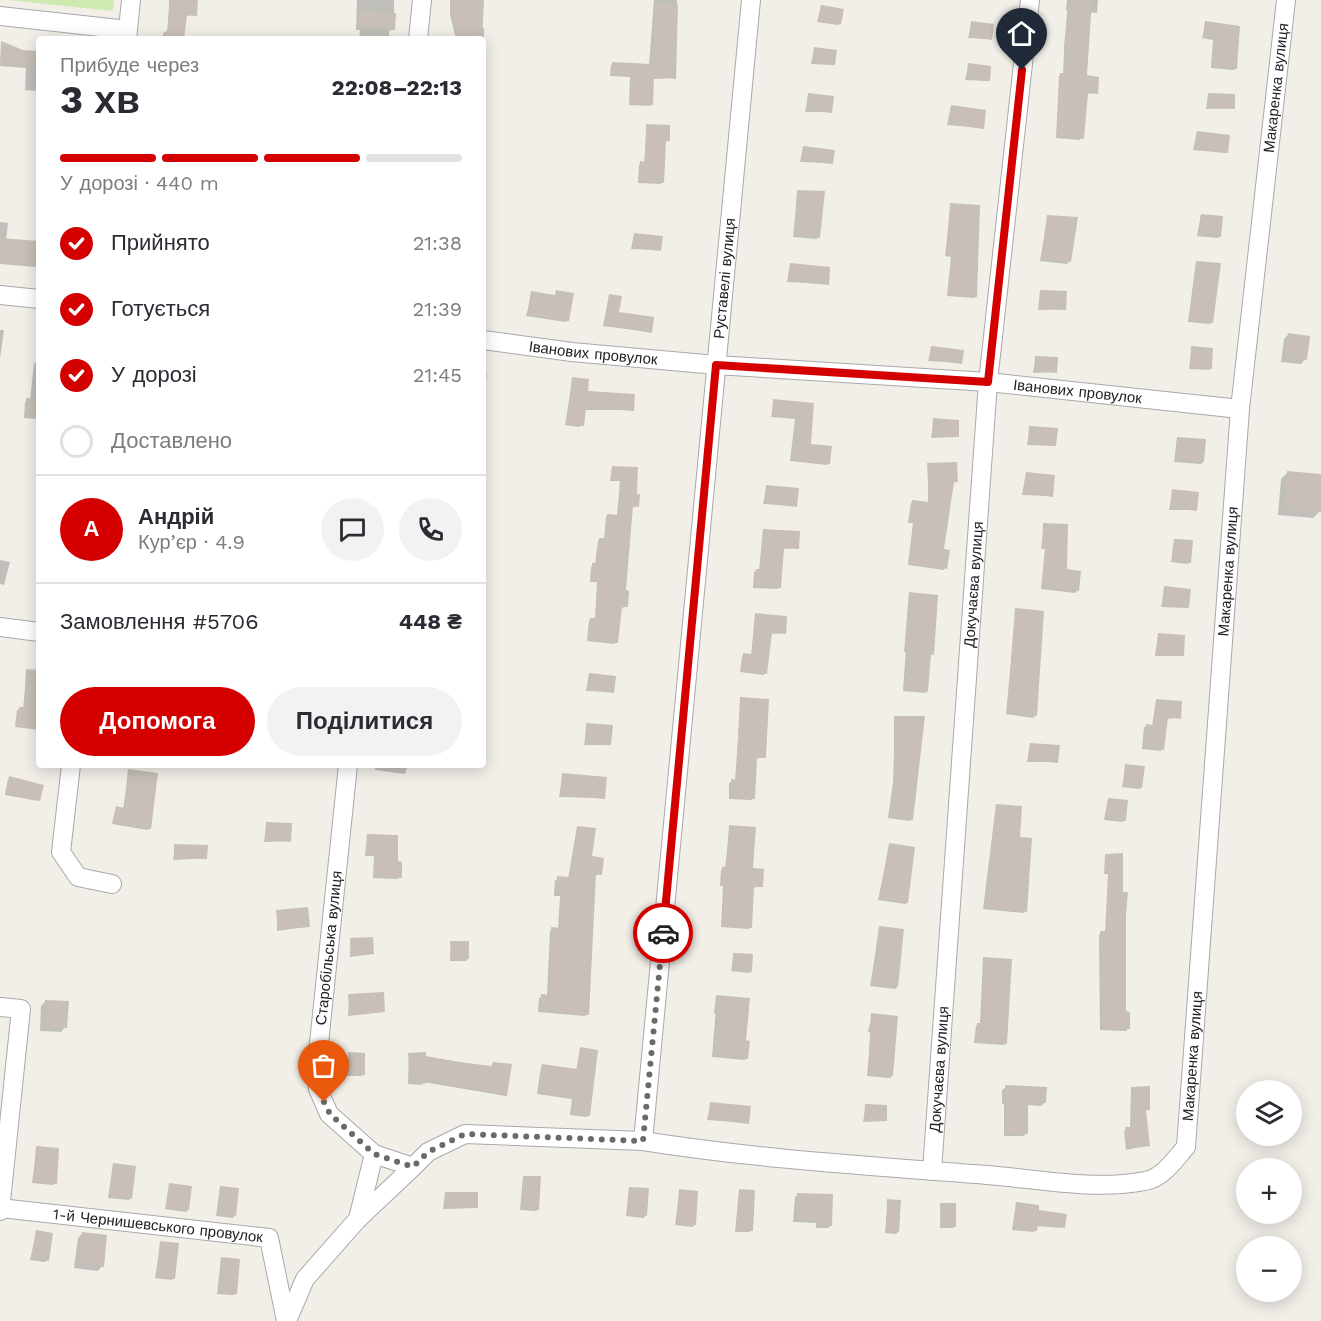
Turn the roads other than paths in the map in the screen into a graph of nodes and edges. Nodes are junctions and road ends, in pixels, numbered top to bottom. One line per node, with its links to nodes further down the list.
1 (130, 0): 7 (street)
2 (422, 0): 8 (street)
3 (751, 0): 12 (street, Руставелі вулиця)
4 (1030, 0): 13 (street, Докучаєва вулиця)
5 (1286, 0): 14 (street, Макаренка вулиця)
6 (0, 16): 7 (street)
7 (128, 35)
8 (418, 36)
9 (0, 295): 10 (street)
10 (36, 299)
11 (486, 340): 12 (street, Іванових провулок)
12 (716, 365): 13 (street, Іванових провулок); 21 (street, Руставелі вулиця)
13 (988, 382): 14 (street, Іванових провулок); 24 (street, Докучаєва вулиця)
14 (1240, 409): 24 (street, Макаренка вулиця)
15 (0, 627): 16 (street)
16 (36, 632)
17 (71, 768): 19 (street)
18 (348, 768): 22 (street, Старобільська вулиця)
19 (112, 884)
20 (0, 1007): 25 (street)
21 (643, 1141): 23 (street); 24 (street)
22 (374, 1154): 23 (street, Старобільська вулиця); 26 (street)
23 (413, 1167): 26 (street)
24 (932, 1171)
25 (0, 1209): 27 (street, 1-й Чернишевського провулок)
26 (357, 1220): 27 (street)
27 (286, 1321)

